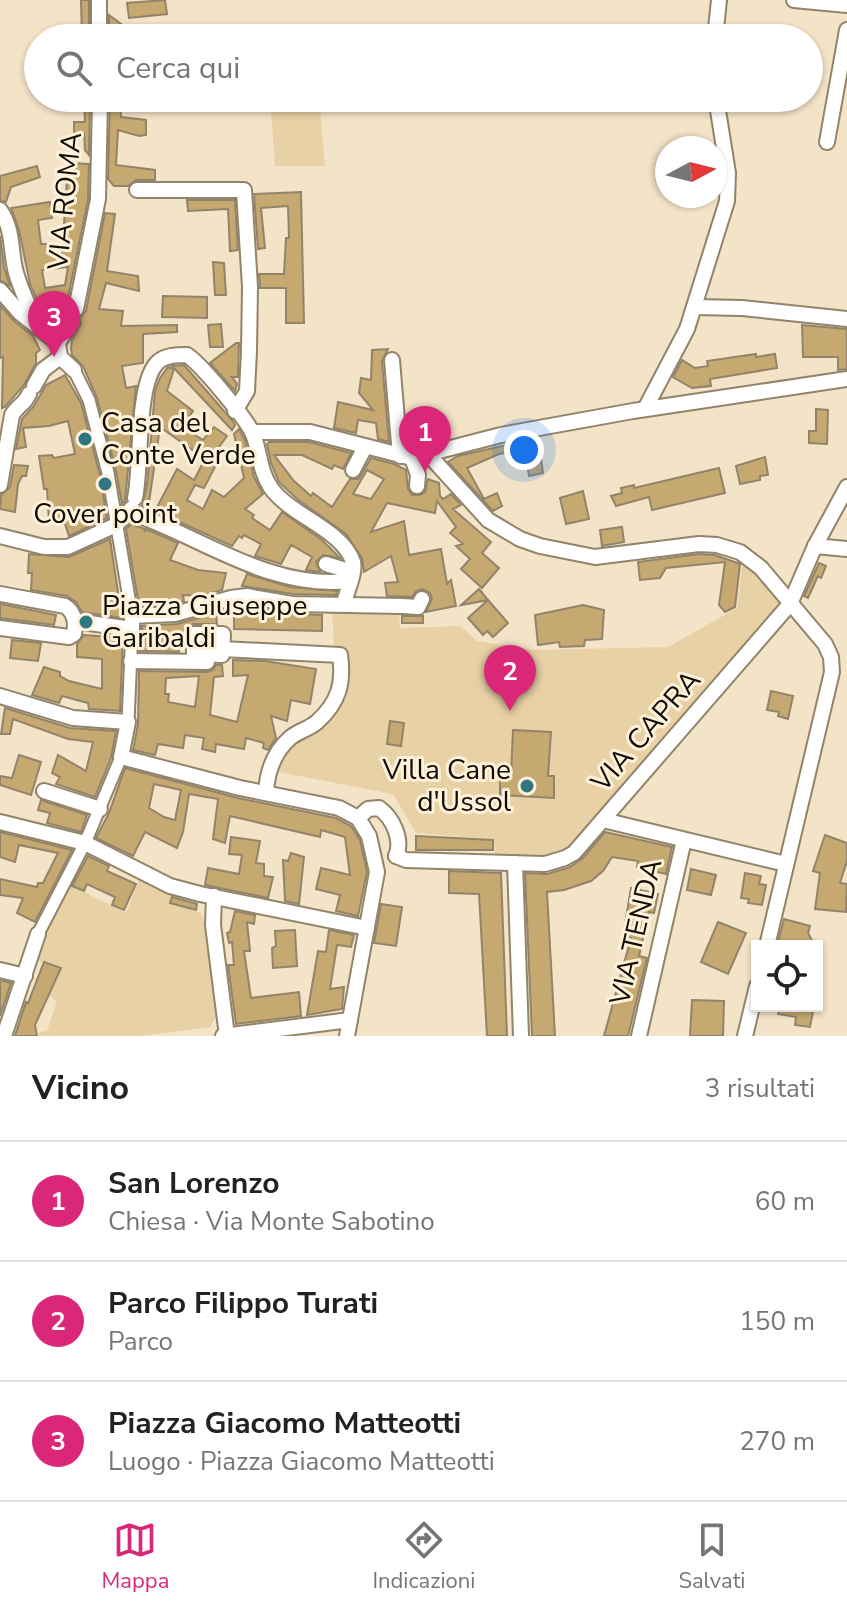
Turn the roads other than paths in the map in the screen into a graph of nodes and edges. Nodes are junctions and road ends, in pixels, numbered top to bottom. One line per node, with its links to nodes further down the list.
1 (99, 0): 5 (street)
2 (719, 0): 6 (street)
3 (794, 0): 4 (street)
4 (847, 5)
5 (99, 24)
6 (716, 24)
7 (847, 30): 10 (street)
8 (100, 112): 17 (street, VIA ROMA)
9 (718, 112): 14 (street)
10 (827, 142)
11 (137, 190): 22 (street)
12 (0, 210): 16 (street)
13 (0, 290): 16 (street)
14 (695, 307): 15 (street); 21 (street)
15 (847, 319)
16 (39, 328): 17 (street)
17 (59, 350): 19 (street); 28 (street)
18 (392, 360): 26 (street)
19 (74, 370): 31 (street)
20 (847, 379): 21 (street)
21 (645, 409): 25 (street)
22 (235, 411): 23 (street); 31 (street)
23 (252, 432): 24 (street); 36 (street)
24 (365, 447): 26 (street); 27 (street)
25 (429, 455): 26 (street); 40 (street)
26 (406, 457): 29 (street)
27 (353, 470)
28 (0, 485)
29 (417, 486)
30 (847, 487): 33 (street, VIA CAPRA)
31 (128, 510): 32 (street); 36 (street); 42 (street)
32 (0, 536)
33 (815, 546): 34 (street); 40 (street, VIA CAPRA)
34 (847, 549)
35 (326, 564): 36 (street)
36 (351, 577): 39 (street)
37 (0, 594): 41 (street)
38 (422, 599): 39 (street)
39 (344, 604): 42 (street)
40 (790, 604): 54 (street, VIA CAPRA); 61 (street)
41 (75, 621): 42 (street); 43 (street)
42 (132, 623): 45 (street)
43 (0, 628)
44 (222, 649): 51 (street)
45 (131, 661): 46 (street); 48 (street)
46 (209, 662)
47 (0, 696): 48 (street)
48 (128, 722): 49 (street)
49 (121, 757): 51 (street); 52 (street)
50 (44, 791): 52 (street)
51 (266, 793): 53 (street)
52 (100, 809): 57 (street)
53 (358, 818): 58 (street); 59 (street)
54 (603, 820): 56 (street); 60 (street, VIA CAPRA)
55 (0, 822): 57 (street)
56 (684, 840): 61 (street); 74 (street, VIA TENDA)
57 (85, 843): 62 (street); 64 (street)
58 (396, 856): 59 (street, VIA CAPRA); 60 (street, VIA CAPRA)
59 (376, 859): 63 (street)
60 (515, 863): 73 (street)
61 (786, 864): 65 (street)
62 (214, 896): 63 (street); 71 (street)
63 (367, 928): 69 (street)
64 (38, 934): 67 (street)
65 (768, 940)
66 (0, 970): 67 (street)
67 (25, 976): 70 (street)
68 (751, 1011): 75 (street)
69 (350, 1020): 71 (street); 72 (street)
70 (4, 1036)
71 (226, 1036)
72 (347, 1036)
73 (521, 1036)
74 (639, 1036)
75 (745, 1036)

